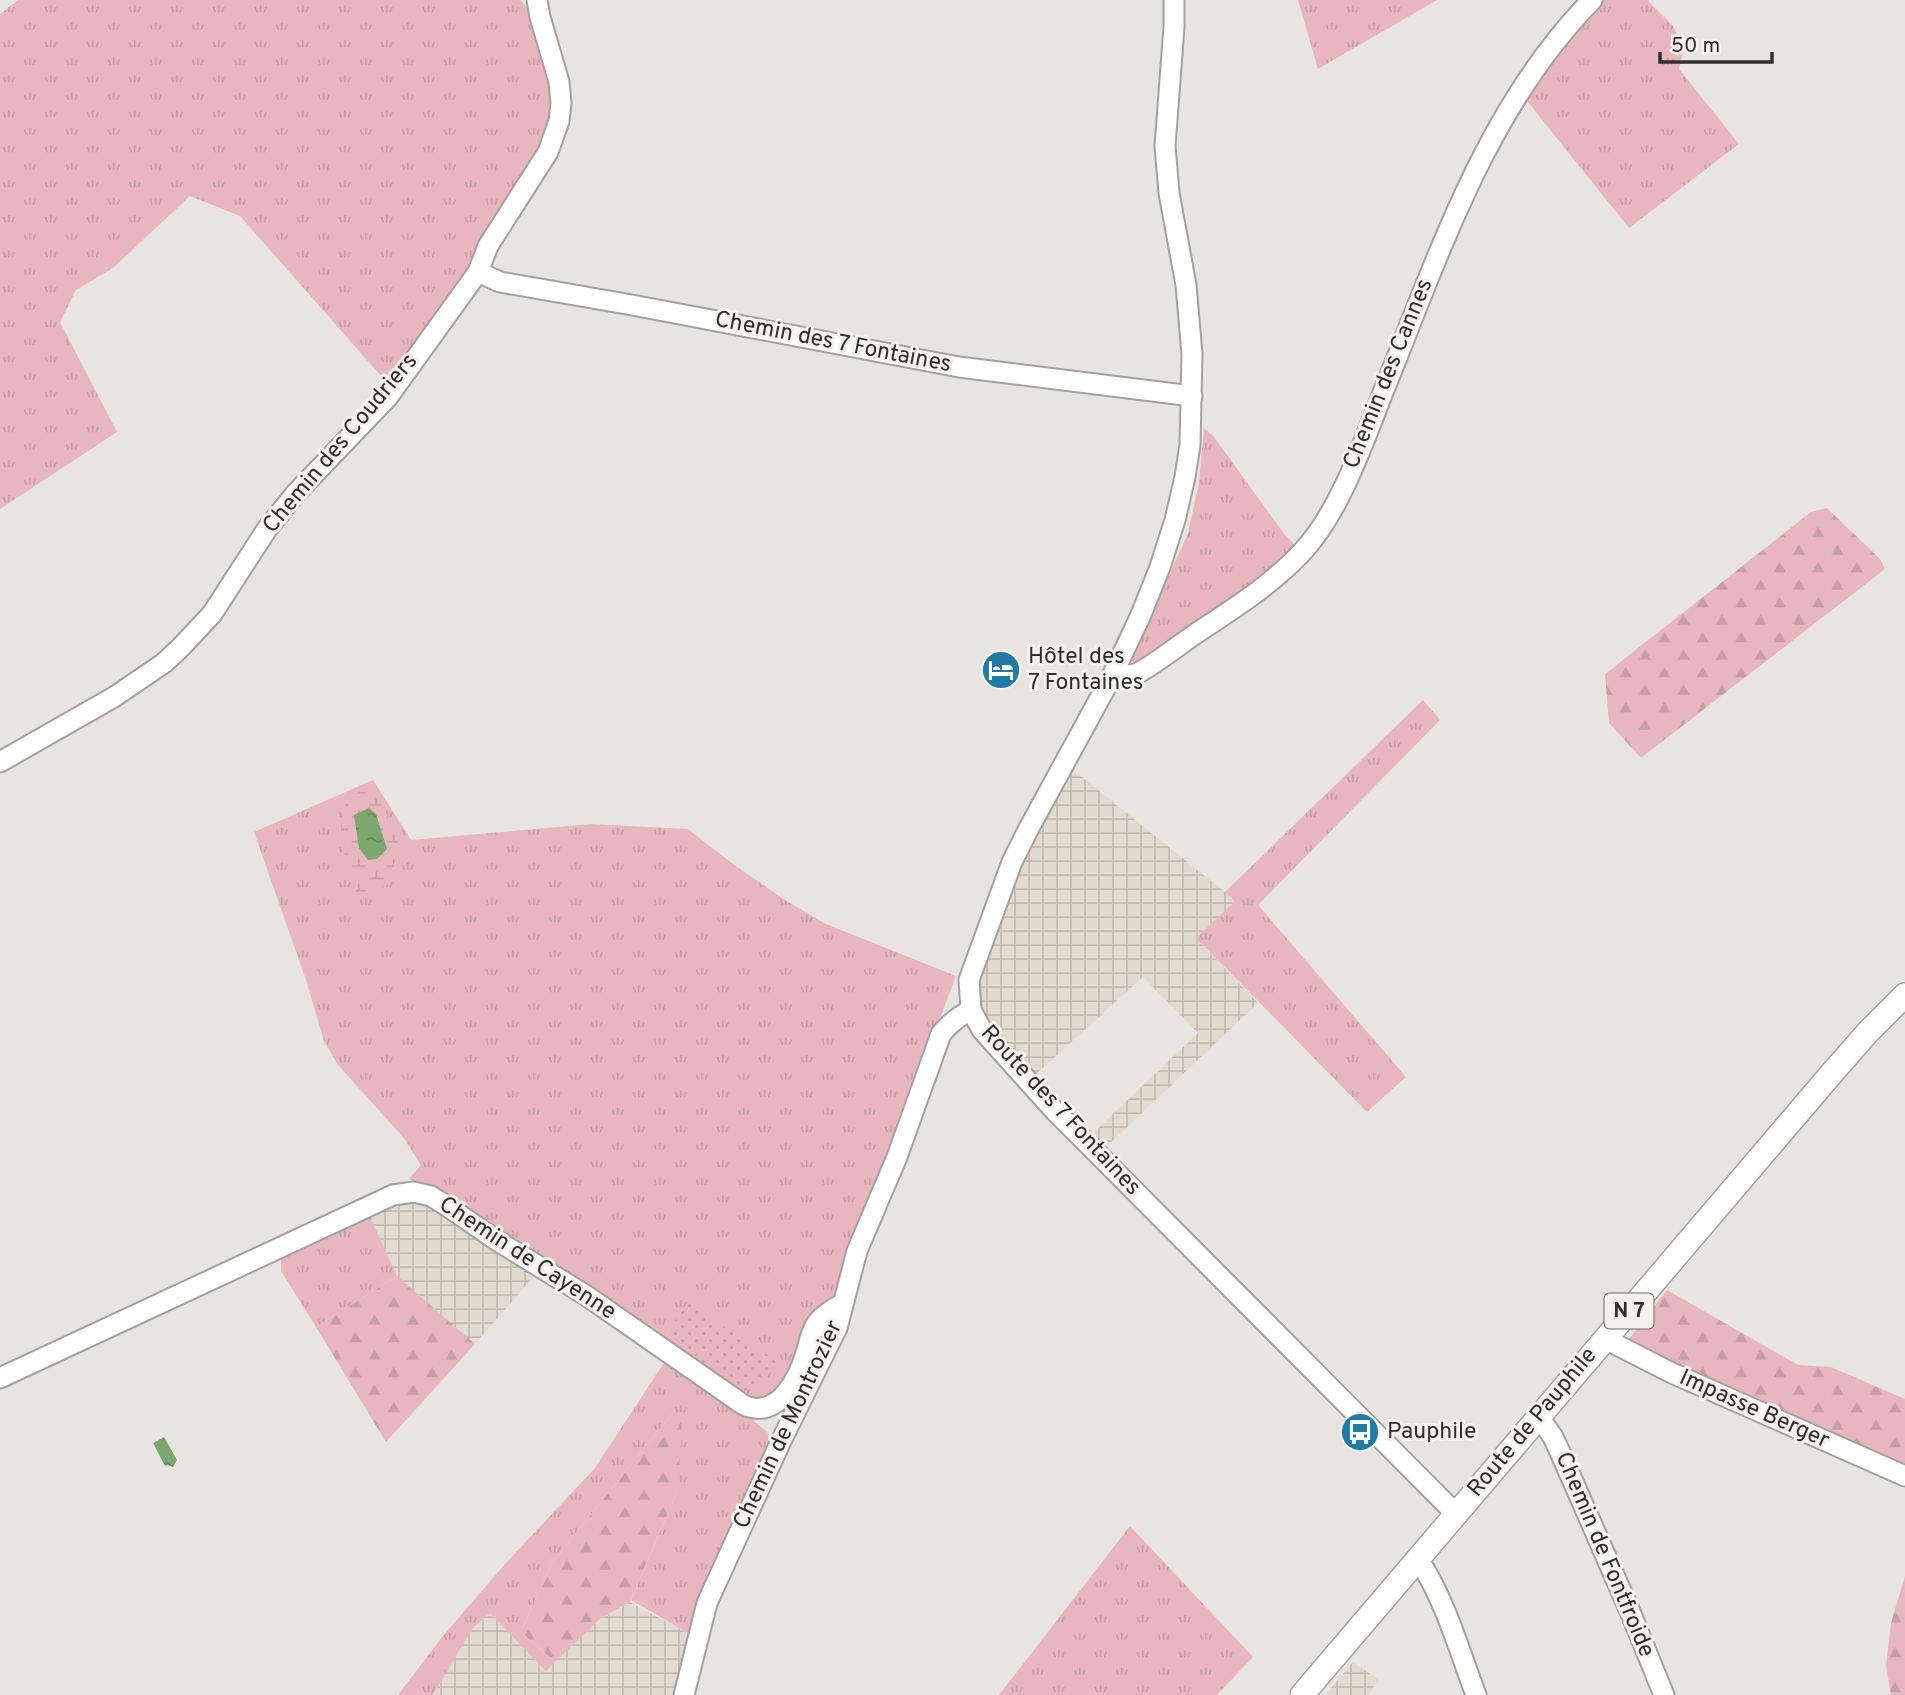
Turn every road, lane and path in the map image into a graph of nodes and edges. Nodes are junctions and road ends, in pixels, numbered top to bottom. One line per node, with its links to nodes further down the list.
1 (537, 0): 4 (street, Chemin des Coudriers)
2 (1174, 0): 5 (street, Route des 7 Fontaines)
3 (1592, 0): 6 (street, Chemin des Cannes)
4 (478, 272): 5 (street, Chemin des 7 Fontaines); 7 (street, Chemin des Coudriers)
5 (1192, 396): 6 (street, Route des 7 Fontaines)
6 (1112, 676): 9 (street, Route des 7 Fontaines)
7 (0, 762)
8 (1905, 995): 11 (main road, Route de Pauphile / N 7)
9 (971, 1010): 10 (street, Chemin de Montrozier); 15 (street, Route des 7 Fontaines)
10 (843, 1304): 12 (street, Chemin de Cayenne); 17 (street, Chemin de Montrozier)
11 (1605, 1339): 13 (main road, Route de Pauphile / N 7); 14 (street, Impasse Berger)
12 (0, 1378)
13 (1539, 1417): 15 (main road, Route de Pauphile / N 7); 20 (street, Chemin de Fontfroide)
14 (1905, 1476)
15 (1456, 1514): 16 (main road, Route de Pauphile / N 7)
16 (1418, 1559): 18 (main road, Route de Pauphile / N 7); 19 (street)
17 (684, 1695)
18 (1302, 1695)
19 (1476, 1695)
20 (1664, 1695)

